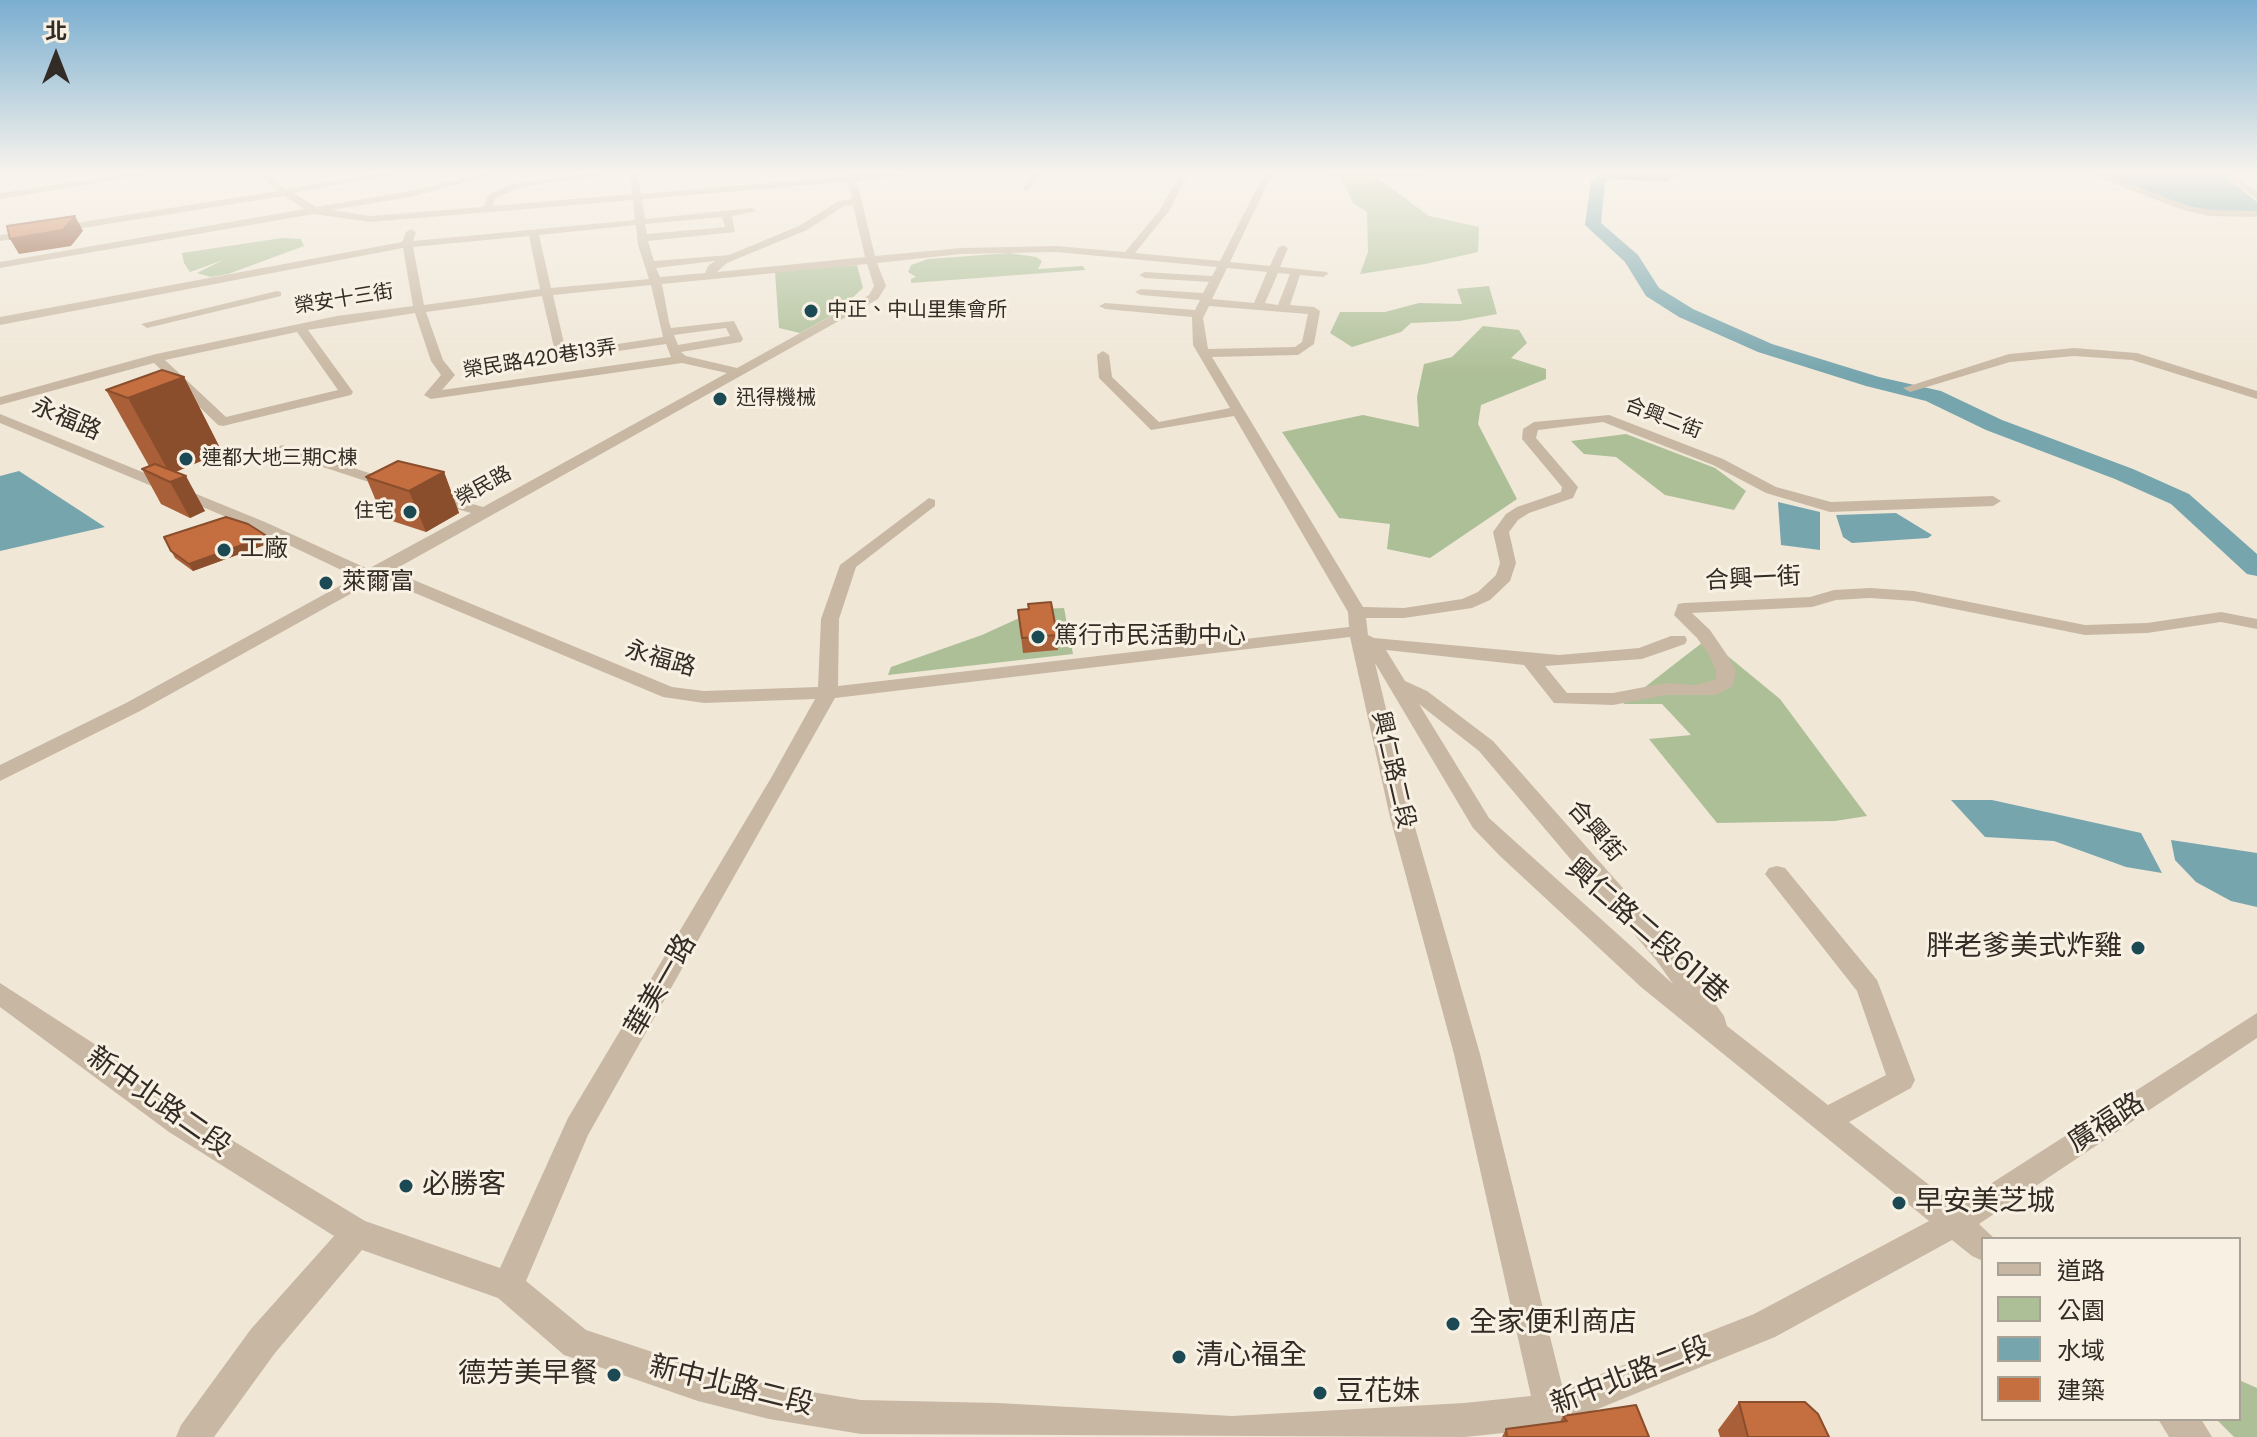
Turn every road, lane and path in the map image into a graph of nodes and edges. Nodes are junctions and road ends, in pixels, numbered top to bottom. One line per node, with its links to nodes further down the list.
1 (128, 241): 19 (street)
2 (408, 241): 11 (street)
3 (438, 241): 11 (street)
4 (535, 241): 30 (street)
5 (643, 241): 15 (street)
6 (769, 241): 17 (street)
7 (866, 241): 18 (street, 榮民路)
8 (1139, 241): 16 (street)
9 (1234, 241): 21 (street)
10 (727, 243): 12 (street)
11 (407, 244): 38 (street); 40 (street)
12 (700, 246)
13 (1283, 248): 22 (street)
14 (659, 250): 15 (street)
15 (645, 251): 20 (street)
16 (1128, 255): 18 (street, 榮安十三街); 21 (street, 榮安十三街)
17 (737, 256): 20 (street); 24 (street); 27 (street)
18 (871, 260): 24 (street, 榮安十三街); 50 (street, 榮民路)
19 (0, 263)
20 (650, 265): 29 (street)
21 (1222, 265): 22 (street, 榮安十三街); 28 (street)
22 (1274, 270): 23 (street, 榮安十三街); 37 (street)
23 (1296, 272): 25 (street, 榮安十三街); 39 (street)
24 (736, 273): 27 (street, 榮安十三街)
25 (1323, 274)
26 (1145, 275): 28 (street)
27 (710, 277): 29 (street, 榮安十三街)
28 (1215, 279): 35 (street)
29 (656, 282): 30 (street, 榮安十三街); 46 (street)
30 (547, 292): 38 (street, 榮安十三街); 46 (street)
31 (1141, 292): 35 (street)
32 (57, 294): 40 (street)
33 (277, 294): 41 (street)
34 (193, 297): 41 (street)
35 (1206, 299): 37 (street); 42 (street)
36 (1105, 306): 42 (street)
37 (1258, 306): 39 (street)
38 (419, 308): 45 (street, 榮安十三街); 46 (street, 榮民路420巷13弄)
39 (1283, 308): 47 (street)
40 (59, 310): 43 (street)
41 (208, 310): 44 (street)
42 (1199, 314): 47 (street, 興仁路二段)
43 (0, 321)
44 (147, 324)
45 (300, 327): 49 (street, 榮安十三街); 49 (street)
46 (671, 340): 50 (street)
47 (1204, 353): 54 (street, 興仁路二段)
48 (1103, 355): 54 (street)
49 (156, 358): 53 (street, 榮安十三街)
50 (738, 372): 59 (street, 榮民路)
51 (1910, 388): 52 (street)
52 (2257, 395)
53 (0, 401)
54 (1236, 411): 62 (street, 興仁路二段)
55 (0, 418): 60 (street, 永福路)
56 (282, 449): 59 (street)
57 (1993, 501): 62 (street, 合興二街)
58 (929, 503): 66 (street)
59 (485, 512): 60 (street, 榮民路)
60 (378, 571): 66 (street, 永福路); 67 (street, 榮民路)
61 (2257, 624): 64 (street, 合興一街)
62 (1361, 629): 64 (street); 65 (street, 興仁路二段611巷); 66 (street, 永福路); 77 (street, 興仁路二段)
63 (1678, 640): 64 (street)
64 (1530, 660)
65 (1398, 685): 71 (street, 合興街); 71 (street, 興仁路二段611巷)
66 (828, 693): 76 (street, 華美一路)
67 (0, 774)
68 (1777, 874): 72 (street)
69 (0, 993): 74 (street, 新中北路二段)
70 (2257, 1024): 73 (street, 廣福路)
71 (1727, 1040): 72 (street, 興仁路二段611巷)
72 (1827, 1120): 73 (street, 興仁路二段611巷)
73 (1955, 1223): 75 (street, 興仁路二段611巷); 77 (street, 新中北路二段)
74 (356, 1233): 76 (street, 新中北路二段); 81 (street)
75 (1981, 1244)
76 (508, 1286): 80 (street, 新中北路二段)
77 (1551, 1411): 79 (street, 新中北路二段)
78 (2177, 1421): 82 (street)
79 (1465, 1428): 80 (street, 新中北路二段)
80 (997, 1429)
81 (193, 1437)
82 (2195, 1437)

